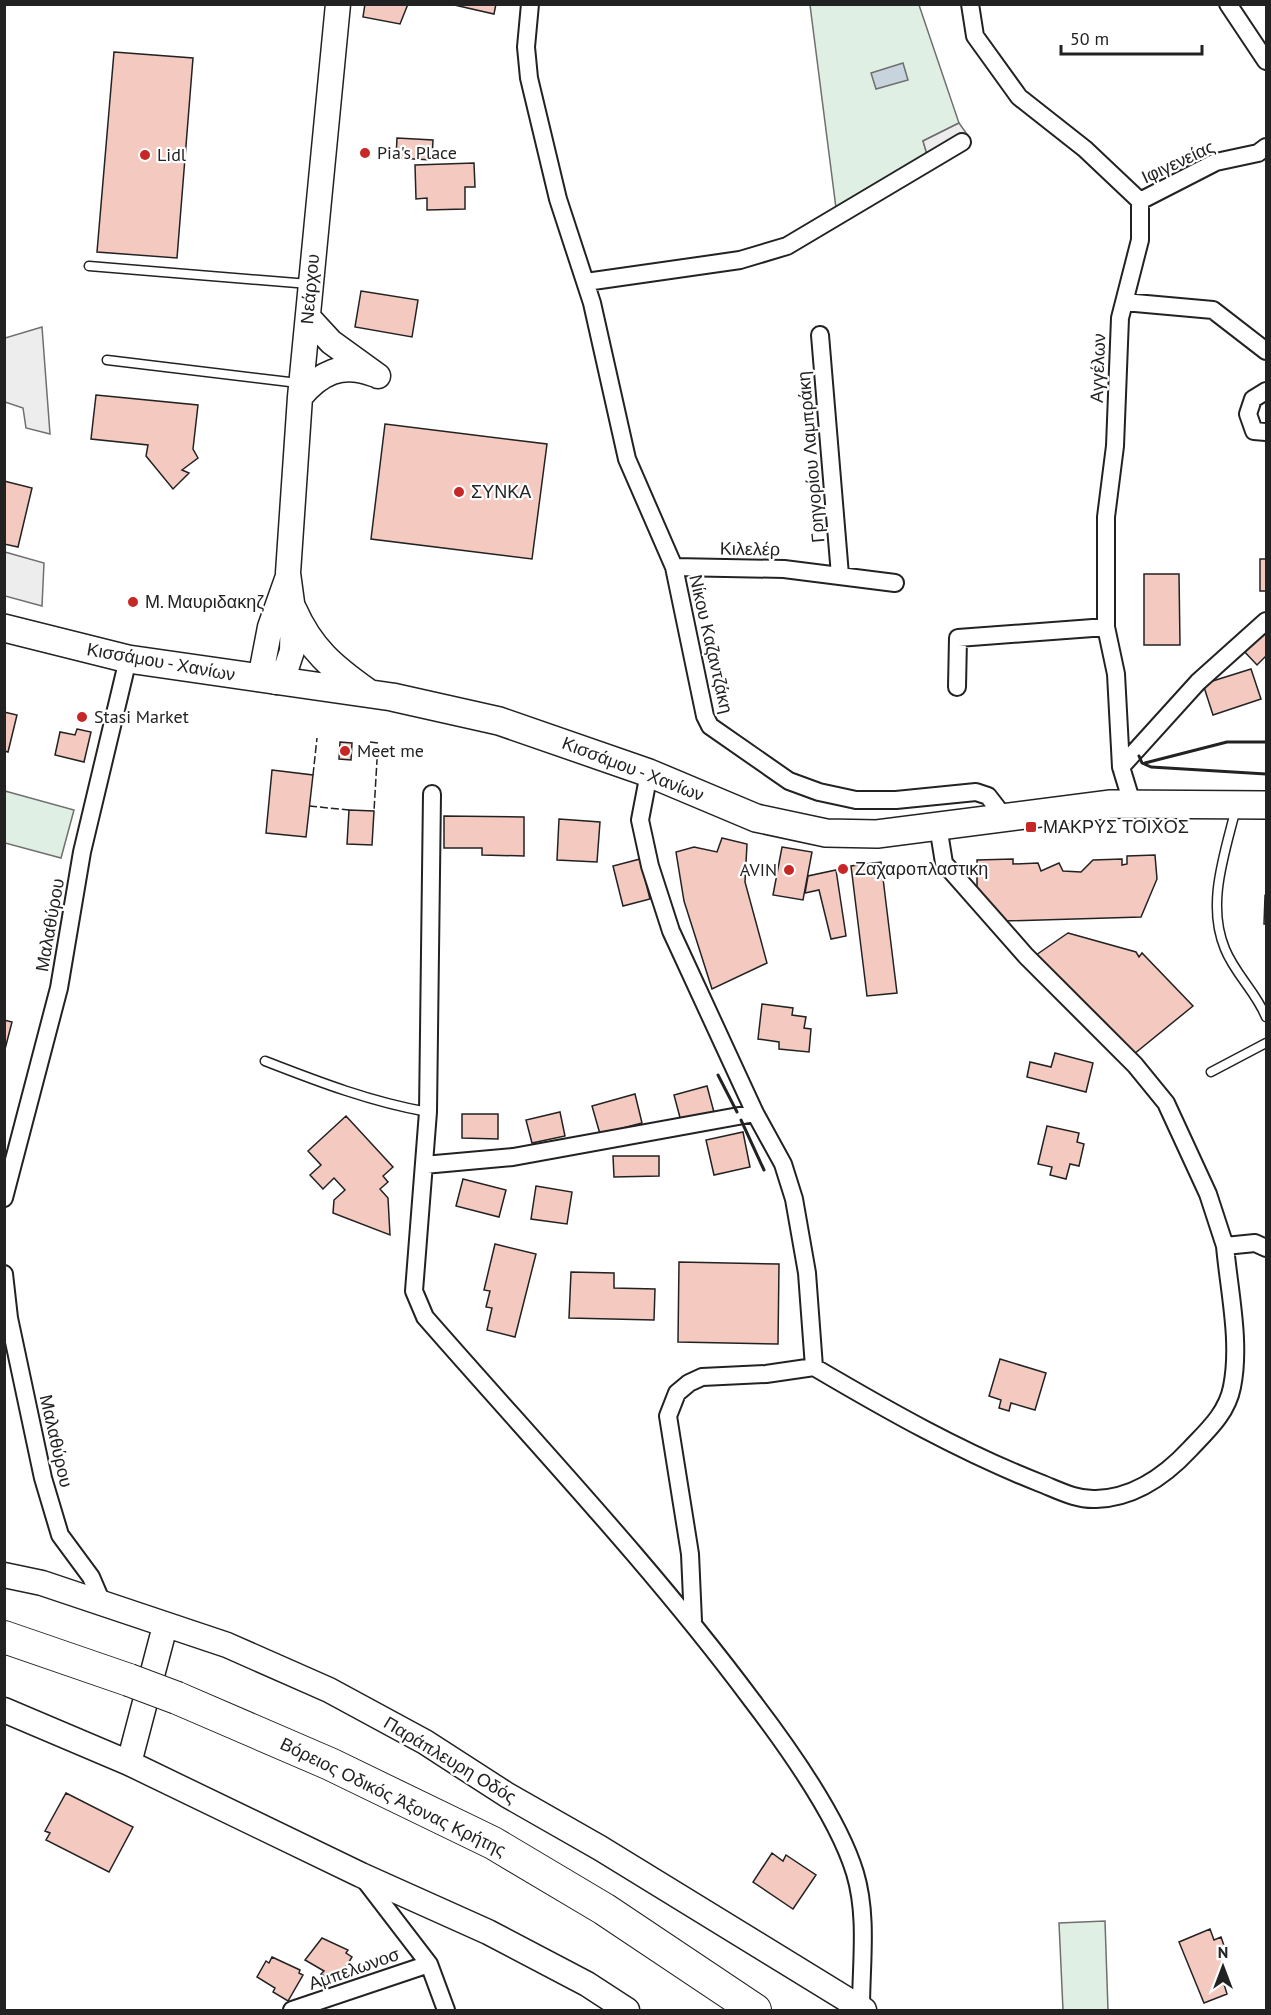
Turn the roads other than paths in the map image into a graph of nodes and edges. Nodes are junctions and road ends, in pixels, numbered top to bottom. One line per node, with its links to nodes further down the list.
1 (338, 4): 11 (street, Νεάρχου)
2 (530, 4): 10 (street, Νίκου Καζαντζάκη)
3 (970, 4): 8 (street)
4 (1228, 4): 5 (street)
5 (1266, 61)
6 (962, 142): 10 (street)
7 (1266, 147): 8 (street, Ιφιγενείας)
8 (1140, 201): 12 (street, Αγγέλων)
9 (89, 266): 11 (lane)
10 (586, 282): 20 (street, Νίκου Καζαντζάκη)
11 (309, 284): 13 (street, Νεάρχου)
12 (1124, 302): 15 (street); 25 (street, Αγγέλων)
13 (308, 317): 17 (street, Νεάρχου); 17 (street)
14 (820, 335): 21 (street, Γρηγορίου Λαμπράκη)
15 (1266, 351)
16 (107, 360): 17 (lane)
17 (301, 391): 23 (street, Νεάρχου)
18 (1266, 391): 19 (street)
19 (1266, 432)
20 (674, 567): 21 (street, Κιλελέρ); 37 (street, Νίκου Καζαντζάκη)
21 (840, 575): 22 (street, Κιλελέρ)
22 (896, 583)
23 (284, 610): 28 (street, Νεάρχου); 30 (main road)
24 (1266, 621): 31 (street)
25 (1106, 627): 29 (street); 31 (street, Αγγέλων)
26 (4, 628): 27 (main road, Κισσάμου - Χανίων)
27 (128, 659): 28 (main road, Κισσάμου - Χανίων); 46 (street, Μαλαθύρου)
28 (268, 680): 30 (main road, Κισσάμου - Χανίων)
29 (957, 687)
30 (370, 694): 32 (main road, Κισσάμου - Χανίων)
31 (1121, 767): 34 (street, Αγγέλων)
32 (650, 772): 38 (main road, Κισσάμου - Χανίων); 44 (street)
33 (432, 794): 43 (street)
34 (1132, 803): 35 (main road, Κισσάμου - Χανίων); 37 (main road, Κισσάμου - Χανίων)
35 (1236, 804): 36 (main road, Κισσάμου - Χανίων); 39 (lane)
36 (1266, 805)
37 (1005, 818): 38 (main road, Κισσάμου - Χανίων)
38 (938, 826): 47 (street)
39 (1266, 1017)
40 (1266, 1043): 42 (lane)
41 (265, 1061): 43 (lane)
42 (1211, 1072)
43 (428, 1112): 45 (street)
44 (755, 1113): 45 (street); 50 (street)
45 (424, 1165): 53 (street)
46 (4, 1198)
47 (1228, 1246): 48 (street); 50 (street)
48 (1266, 1248)
49 (4, 1274): 52 (street, Μαλαθύρου)
50 (814, 1367): 53 (street)
51 (4, 1575): 52 (street, Παράπλευρη Οδός)
52 (103, 1605): 54 (street, Παράπλευρη Οδός)
53 (693, 1621): 61 (street)
54 (165, 1626): 57 (street); 61 (street, Παράπλευρη Οδός)
55 (4, 1637): 65 (highway, Βόρειος Οδικός Άξονας Κρήτης, bridge)
56 (4, 1710): 57 (street)
57 (129, 1763): 58 (street)
58 (361, 1875): 59 (street); 64 (street)
59 (429, 1964): 60 (street, Αμπελωνοσ); 63 (street)
60 (314, 2007): 62 (street, Αμπελωνοσ)
61 (863, 2009)
62 (292, 2010)
63 (446, 2010)
64 (627, 2010)
65 (755, 2010)

